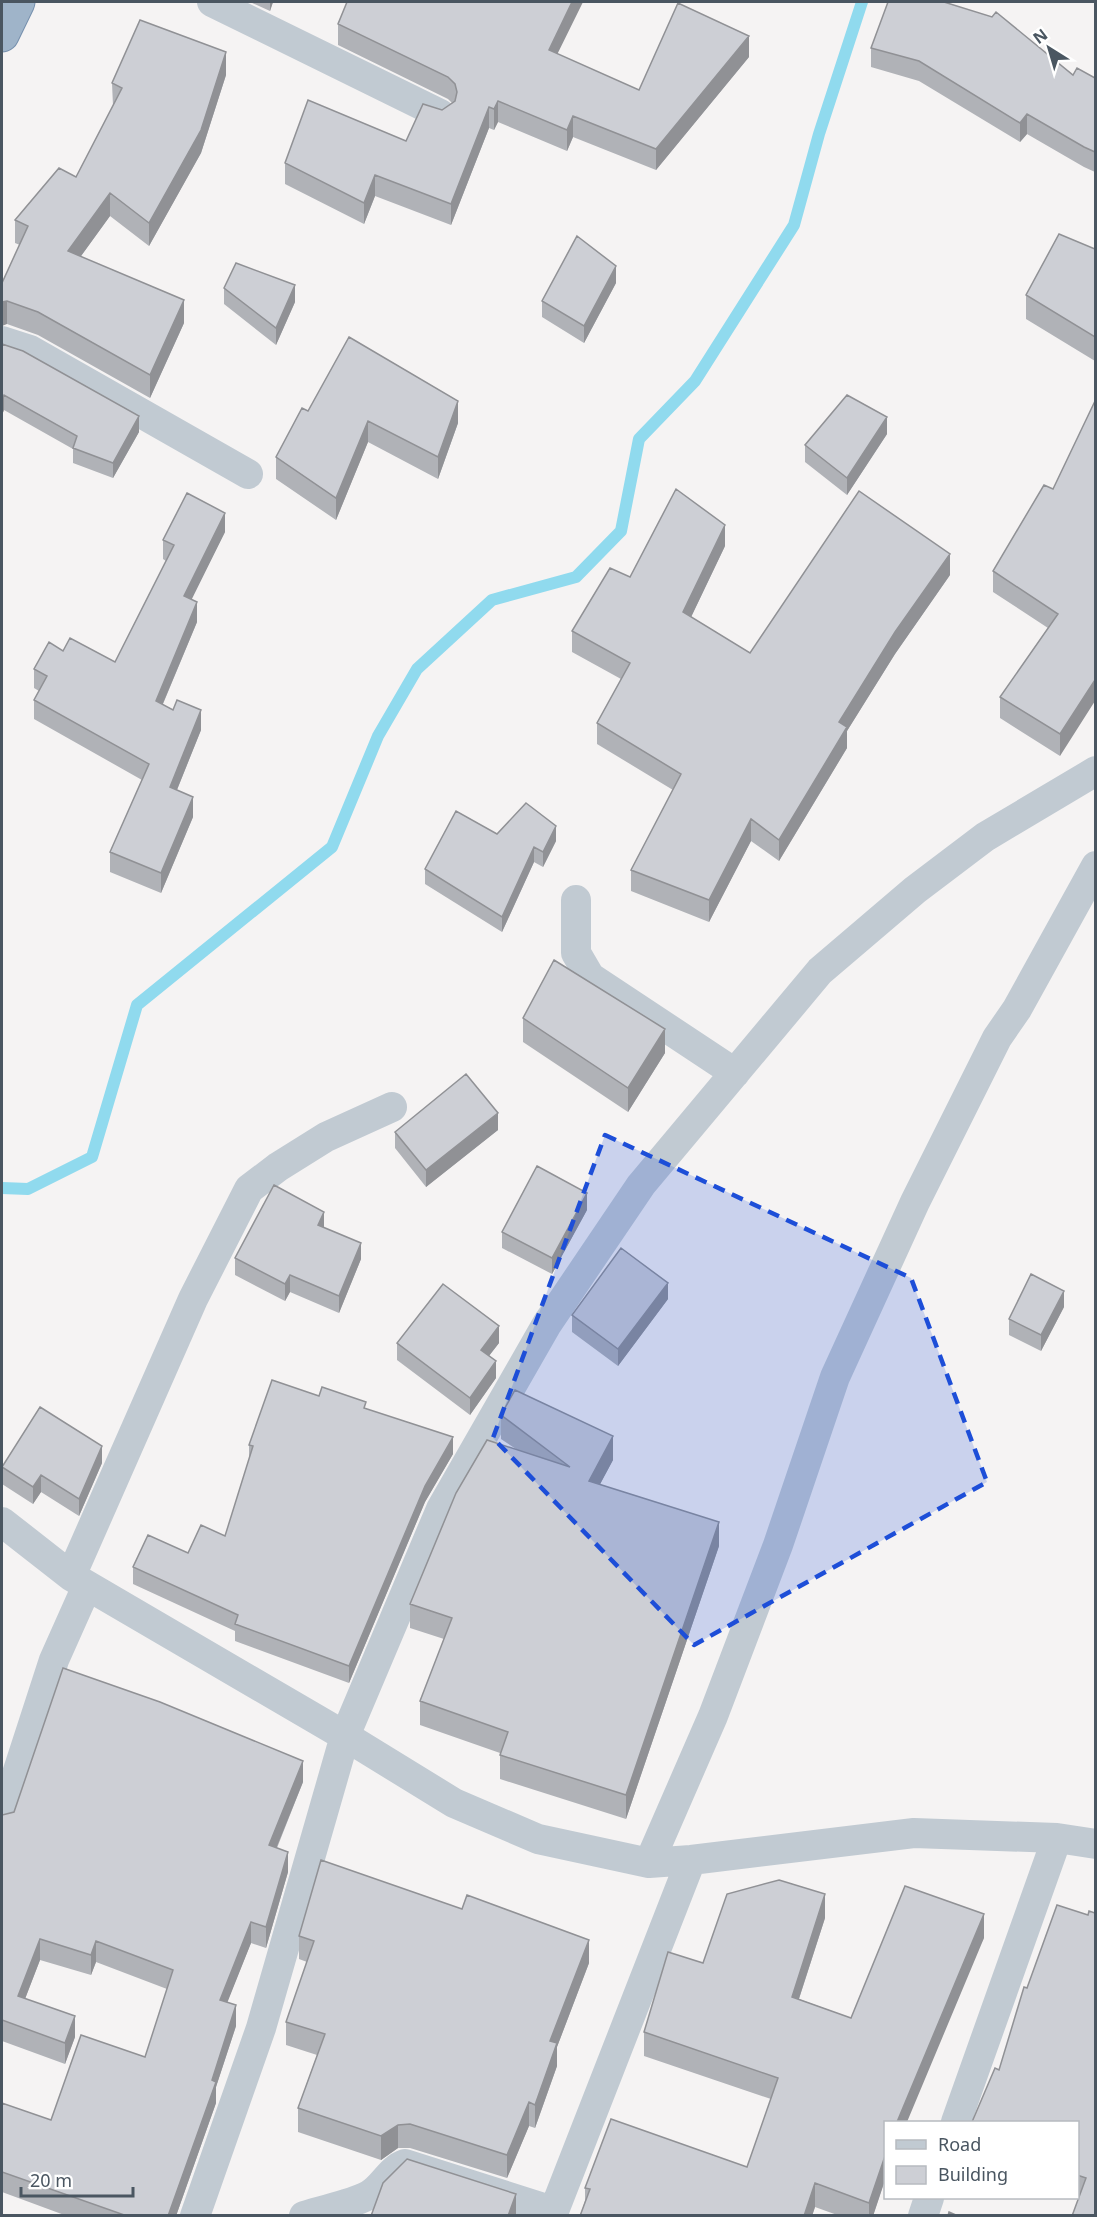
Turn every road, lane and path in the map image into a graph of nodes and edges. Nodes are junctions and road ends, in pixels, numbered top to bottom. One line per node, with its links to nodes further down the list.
1 (18, 2): 3 (highway)
2 (212, 2): 4 (street)
3 (2, 35)
4 (440, 114)
5 (2, 341): 6 (street)
6 (248, 474)
7 (1095, 771): 10 (street)
8 (1095, 866): 19 (street)
9 (576, 900): 10 (street)
10 (735, 1073): 14 (street)
11 (392, 1107): 13 (street)
12 (2, 1522): 13 (street)
13 (80, 1581): 14 (street); 15 (street)
14 (345, 1736): 19 (street); 23 (street)
15 (2, 1820)
16 (1057, 1838): 17 (street); 18 (street); 20 (street)
17 (1095, 1844)
18 (691, 1860): 19 (street); 22 (street)
19 (650, 1863)
20 (956, 2121)
21 (929, 2199): 25 (street)
22 (552, 2213): 24 (street)
23 (195, 2216)
24 (304, 2216)
25 (923, 2216)

